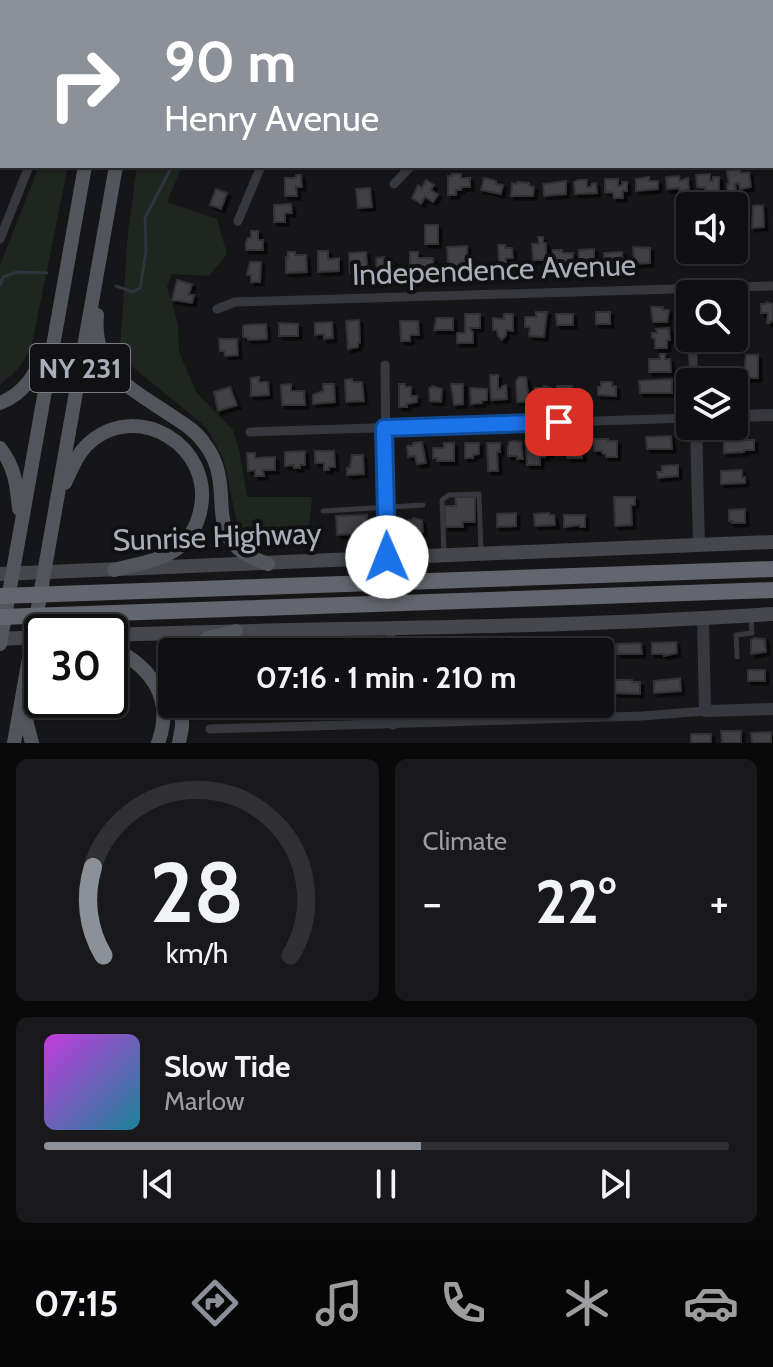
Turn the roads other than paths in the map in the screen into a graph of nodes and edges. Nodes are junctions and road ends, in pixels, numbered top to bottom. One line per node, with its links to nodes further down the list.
1 (28, 168): 9 (street)
2 (85, 168): 14 (main road, NY 231)
3 (116, 168): 8 (main road, NY 231)
4 (260, 168): 7 (street)
5 (409, 168): 6 (street)
6 (394, 184)
7 (238, 221)
8 (104, 235): 24 (main road, NY 231); 34 (main road)
9 (0, 239)
10 (773, 286): 11 (street, Independence Avenue)
11 (748, 288)
12 (676, 291): 13 (street, Independence Avenue)
13 (217, 309)
14 (57, 320): 16 (main road); 28 (main road, NY 231)
15 (385, 365): 20 (street)
16 (0, 403)
17 (773, 415): 18 (street)
18 (748, 416)
19 (676, 418): 20 (street)
20 (384, 428): 21 (street); 26 (street)
21 (250, 432)
22 (696, 440): 30 (street)
23 (0, 448): 28 (main road)
24 (57, 502): 36 (main road); 40 (main road, NY 231)
25 (423, 505): 26 (lane)
26 (386, 507): 27 (lane); 33 (street)
27 (323, 511)
28 (20, 530): 53 (main road, NY 231)
29 (773, 542): 30 (main road, Sunrise Highway)
30 (699, 545): 31 (main road, Sunrise Highway)
31 (481, 553): 32 (main road, Sunrise Highway); 32 (lane)
32 (444, 554): 33 (main road, Sunrise Highway)
33 (387, 557): 34 (main road, Sunrise Highway)
34 (268, 564): 36 (main road, Sunrise Highway)
35 (773, 569): 39 (highway, Sunrise Highway)
36 (114, 570): 37 (main road, Sunrise Highway)
37 (0, 574)
38 (773, 590): 43 (highway)
39 (0, 596)
40 (36, 614)
41 (773, 614): 42 (main road)
42 (751, 616): 44 (main road); 55 (lane)
43 (0, 617)
44 (703, 619): 46 (main road); 58 (street)
45 (297, 629): 46 (main road); 47 (main road); 50 (lane)
46 (390, 629): 51 (street)
47 (236, 631): 48 (main road); 49 (main road)
48 (128, 634)
49 (208, 638)
50 (297, 638)
51 (390, 638)
52 (24, 639): 53 (main road)
53 (0, 641)
54 (128, 656): 66 (main road)
55 (737, 657)
56 (24, 681): 64 (main road, NY 231)
57 (773, 709): 58 (street)
58 (705, 711): 62 (street)
59 (27, 718): 65 (main road)
60 (182, 718): 67 (main road)
61 (393, 718): 62 (street)
62 (393, 725): 63 (street)
63 (210, 729)
64 (14, 743)
65 (32, 743)
66 (158, 743)
67 (179, 743)

